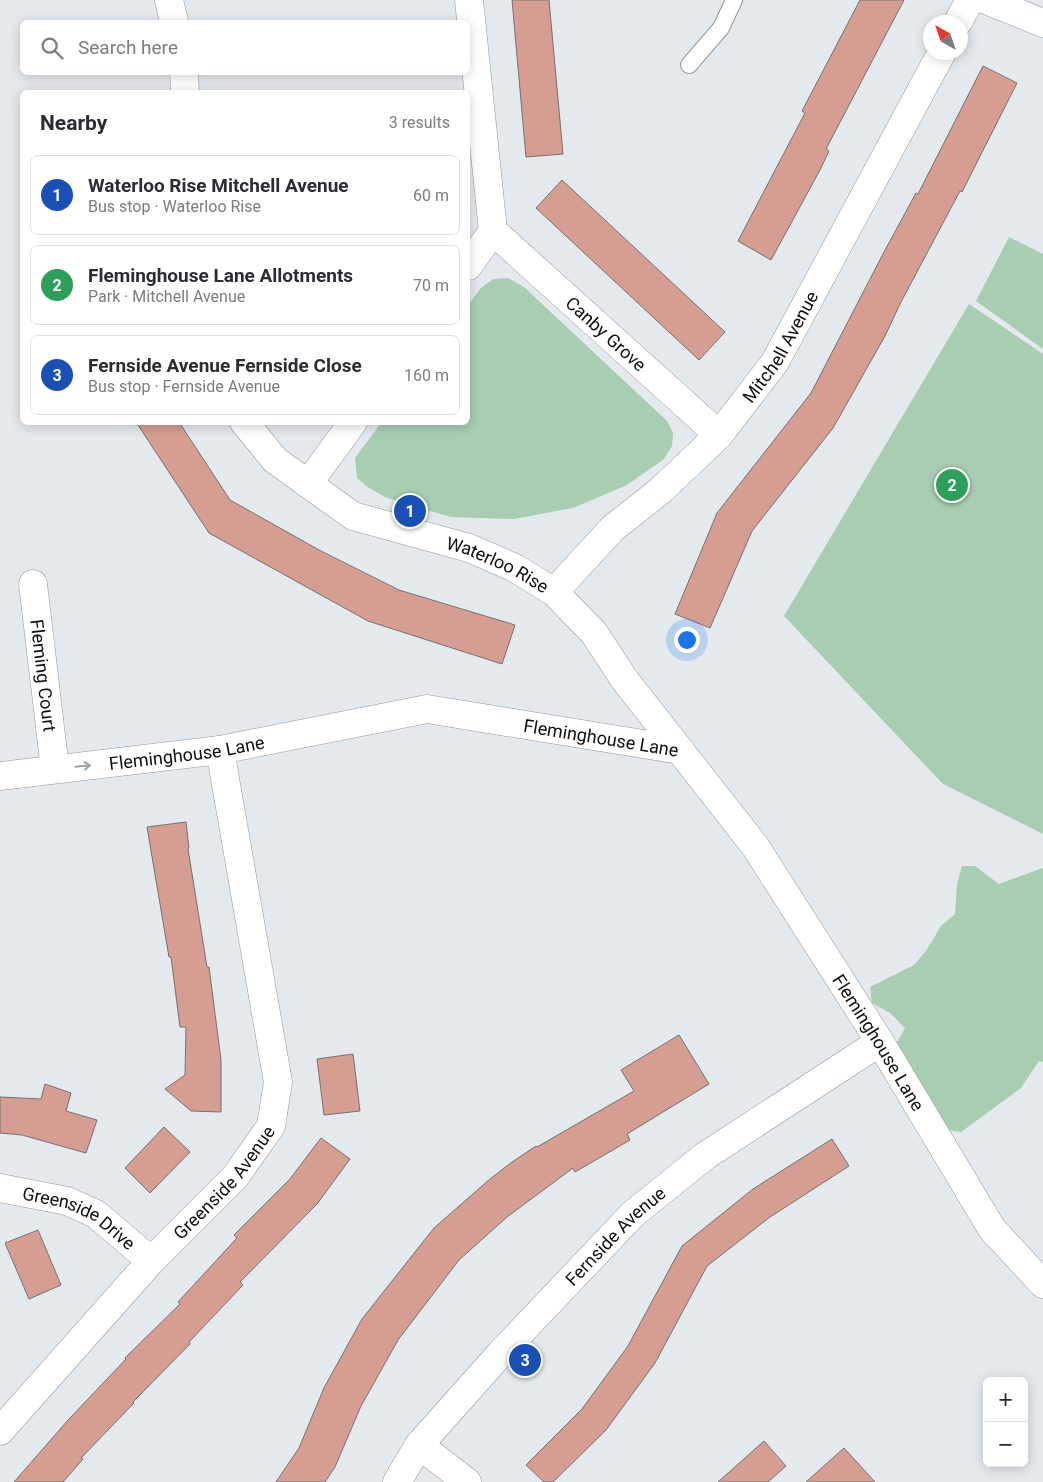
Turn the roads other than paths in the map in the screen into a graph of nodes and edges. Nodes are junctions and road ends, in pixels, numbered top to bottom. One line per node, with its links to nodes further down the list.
1 (169, 0): 5 (street)
2 (469, 0): 11 (street)
3 (734, 0): 8 (lane)
4 (970, 5): 6 (street)
5 (174, 20)
6 (1043, 23)
7 (938, 60): 15 (street, Mitchell Avenue)
8 (689, 65)
9 (184, 75): 10 (street)
10 (185, 90)
11 (493, 232): 12 (street); 15 (street, Canby Grove)
12 (470, 263)
13 (246, 425): 16 (street, Waterloo Rise)
14 (351, 425): 16 (street)
15 (719, 435): 18 (street, Mitchell Avenue)
16 (308, 484): 18 (street, Waterloo Rise)
17 (33, 584): 21 (street, Fleming Court)
18 (554, 592): 20 (street, Waterloo Rise)
19 (220, 750): 20 (street, Fleminghouse Lane); 21 (street, Fleminghouse Lane, one-way to 19); 25 (street, Greenside Avenue)
20 (680, 750): 23 (street, Fleminghouse Lane)
21 (55, 769): 22 (street, Fleminghouse Lane)
22 (0, 776)
23 (880, 1042): 26 (street, Fleminghouse Lane); 28 (street, Fernside Avenue)
24 (0, 1188): 25 (street, Greenside Drive)
25 (150, 1261): 27 (street, Greenside Avenue)
26 (1043, 1284)
27 (0, 1430)
28 (419, 1445): 29 (street, Fernside Avenue); 30 (street)
29 (397, 1482)
30 (467, 1482)

